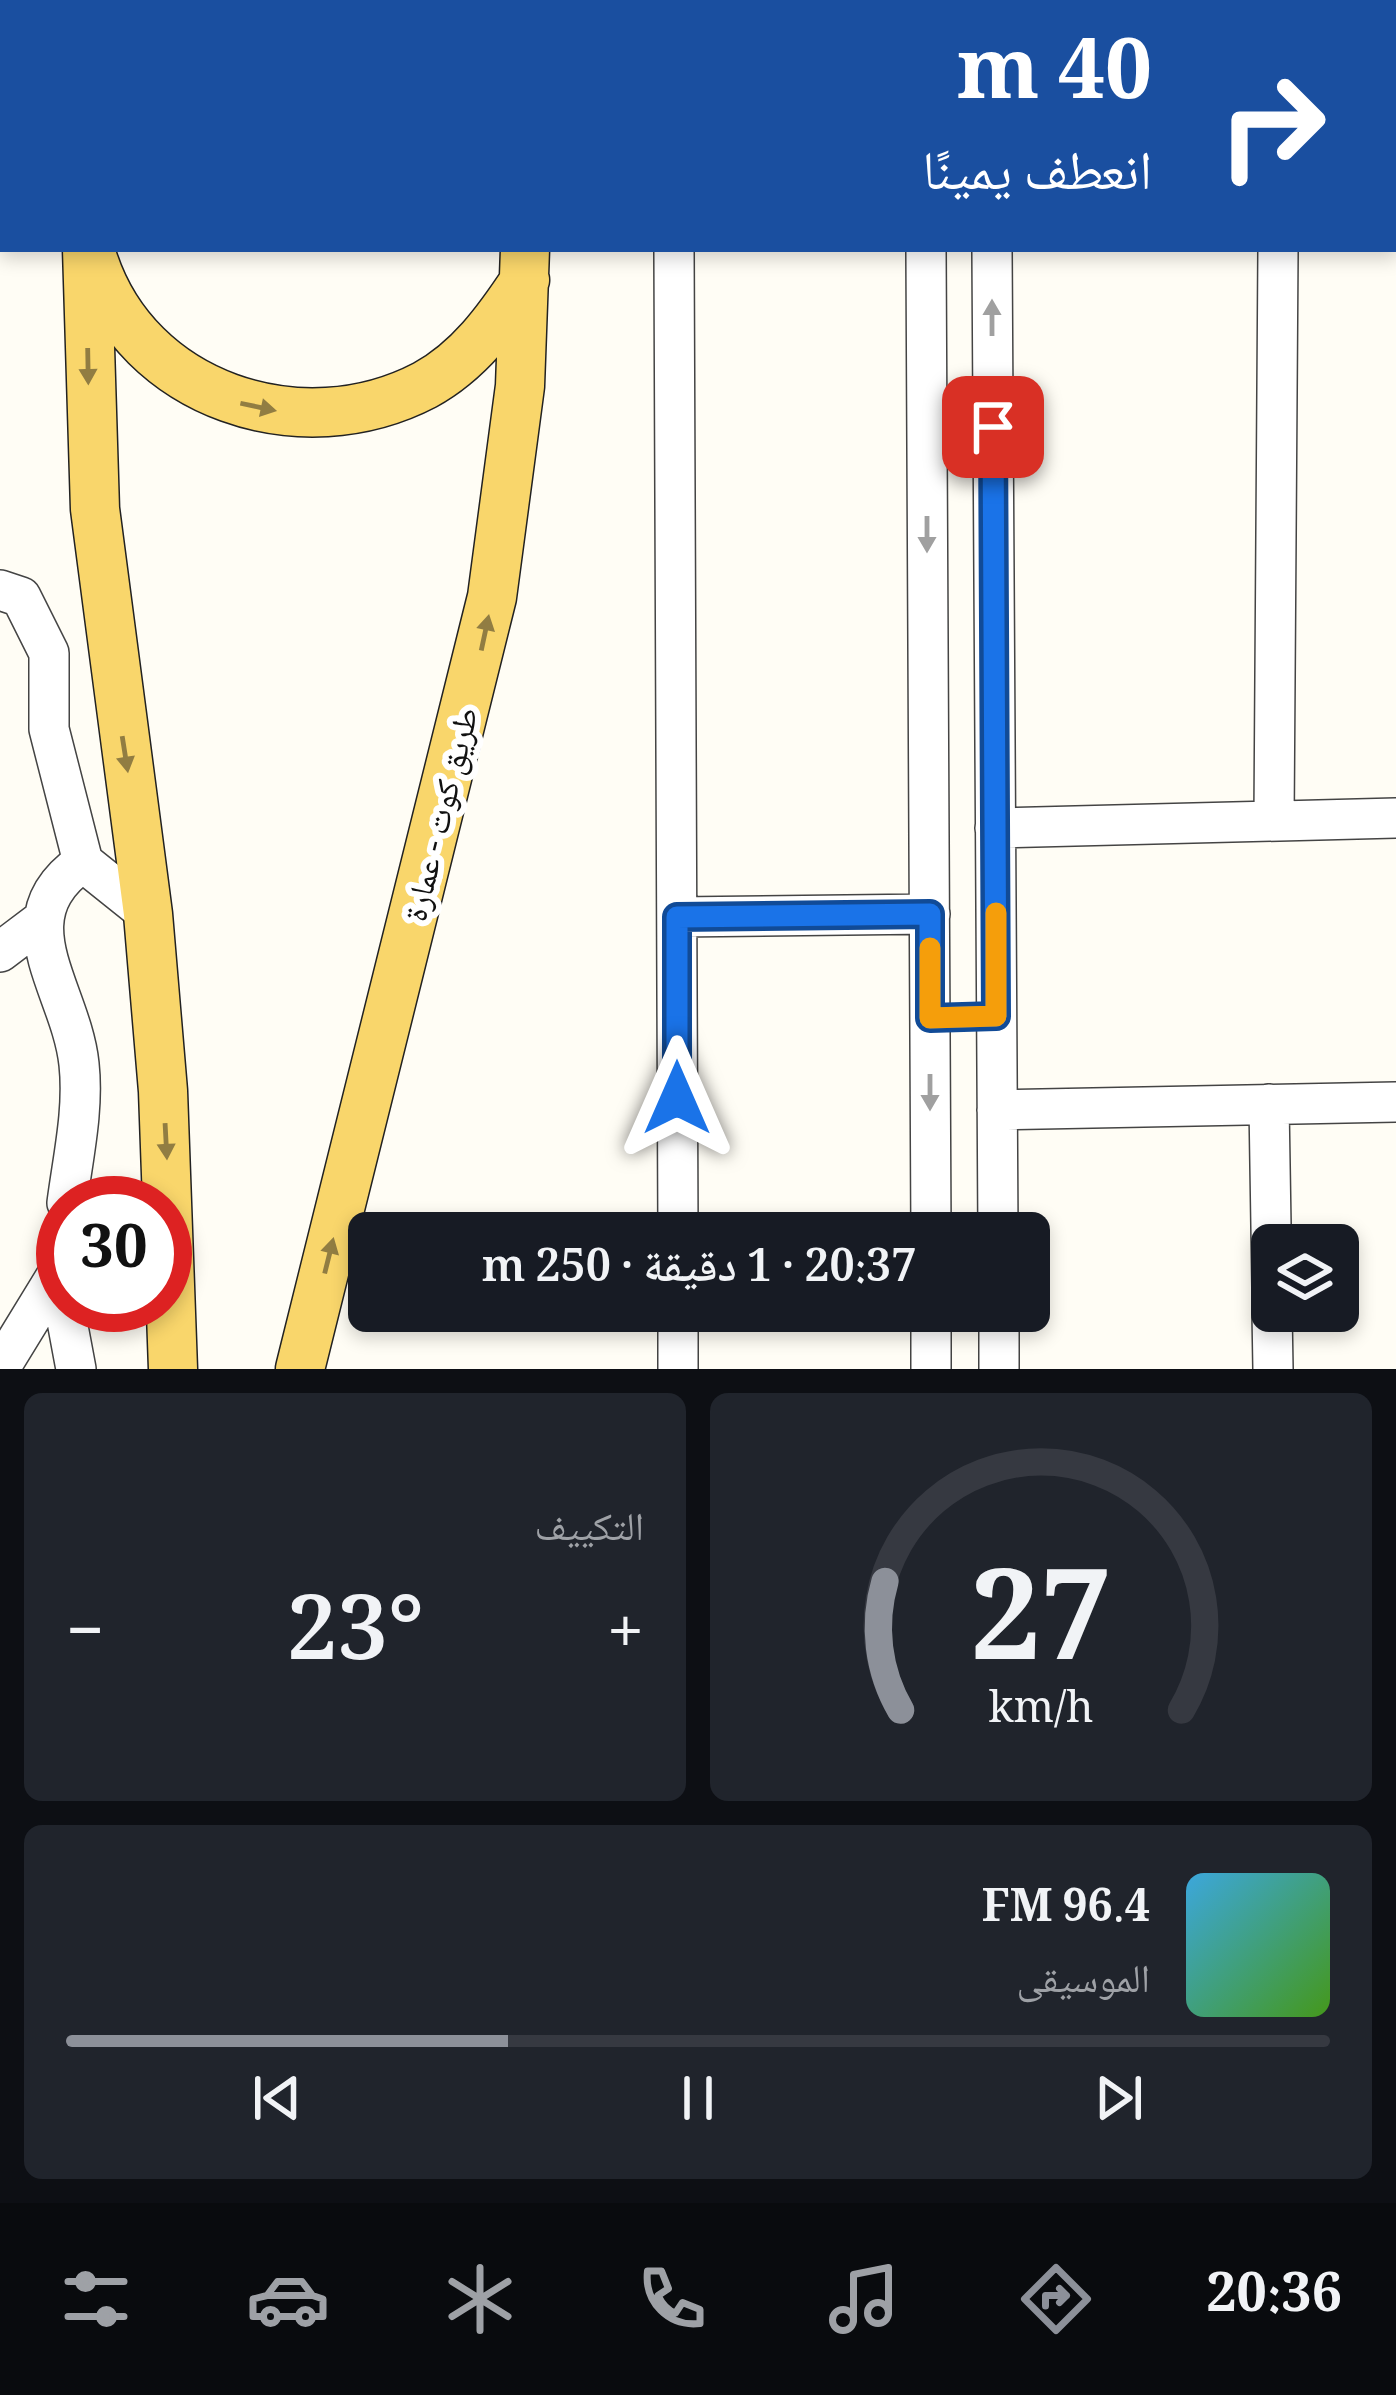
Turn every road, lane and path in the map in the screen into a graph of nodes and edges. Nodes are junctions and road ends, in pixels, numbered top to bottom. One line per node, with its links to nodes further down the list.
1 (89, 252): 13 (main road, one-way to 13)
2 (90, 252): 7 (main road, one-way to 7)
3 (674, 252): 15 (street)
4 (926, 252): 14 (street, one-way to 14)
5 (992, 252): 11 (street, one-way to 5)
6 (1278, 252): 10 (street)
7 (525, 264): 37 (main road, طريق كوت - عمارة, one-way to 7)
8 (0, 590): 12 (street)
9 (1396, 818): 10 (street)
10 (1274, 820): 11 (street)
11 (995, 828): 18 (street)
12 (83, 862): 13 (street); 16 (street)
13 (148, 914): 36 (main road, one-way to 36)
14 (930, 914): 15 (street); 19 (street)
15 (677, 917): 24 (street)
16 (41, 920): 17 (street); 23 (street)
17 (0, 952)
18 (996, 1016): 19 (street); 22 (street)
19 (930, 1018): 25 (street, one-way to 25)
20 (1396, 1102): 21 (street)
21 (1269, 1104): 22 (street); 27 (street)
22 (997, 1110): 26 (street)
23 (69, 1176)
24 (678, 1212)
25 (931, 1212)
26 (998, 1212)
27 (1271, 1224)
28 (36, 1313): 34 (street)
29 (71, 1332): 35 (street)
30 (678, 1332): 38 (street)
31 (931, 1332): 39 (street)
32 (998, 1332): 40 (street)
33 (1272, 1332): 41 (street)
34 (3, 1358)
35 (76, 1369)
36 (173, 1369)
37 (301, 1369)
38 (678, 1369)
39 (931, 1369)
40 (999, 1369)
41 (1273, 1369)

